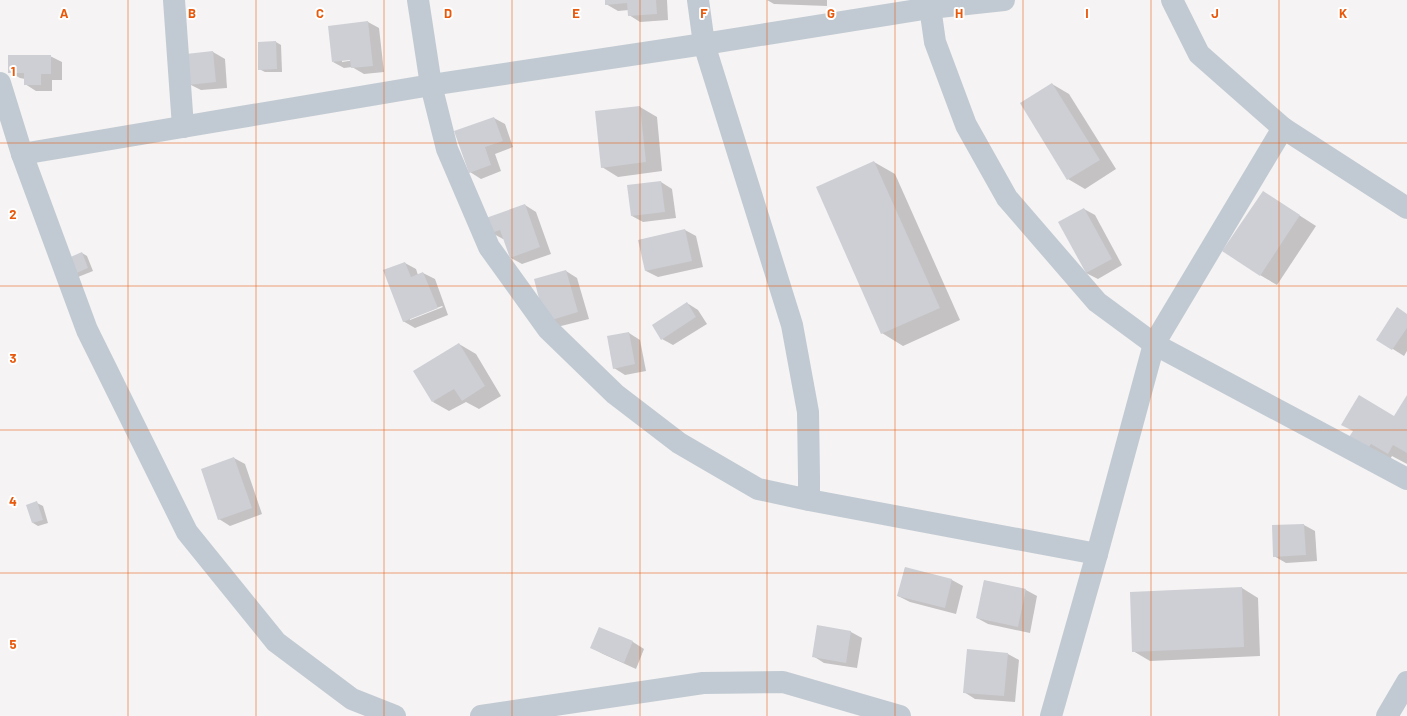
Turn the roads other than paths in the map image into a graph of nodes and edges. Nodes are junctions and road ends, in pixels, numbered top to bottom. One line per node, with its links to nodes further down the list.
1 (174, 0): 10 (street)
2 (418, 0): 9 (street)
3 (698, 0): 7 (street)
4 (1004, 0): 6 (street)
5 (1172, 0): 11 (street)
6 (930, 4): 7 (street); 14 (street)
7 (704, 44): 9 (street); 16 (street)
8 (0, 83): 12 (street)
9 (431, 85): 10 (street); 16 (street)
10 (183, 127): 12 (street)
11 (1283, 128): 13 (street); 14 (street)
12 (22, 154): 19 (street)
13 (1407, 208)
14 (1154, 344): 15 (street); 17 (street)
15 (1407, 479)
16 (808, 500): 17 (street)
17 (1097, 554): 22 (street)
18 (1407, 682): 23 (street)
19 (395, 716)
20 (481, 716): 21 (street)
21 (900, 716)
22 (1051, 716)
23 (1387, 716)

